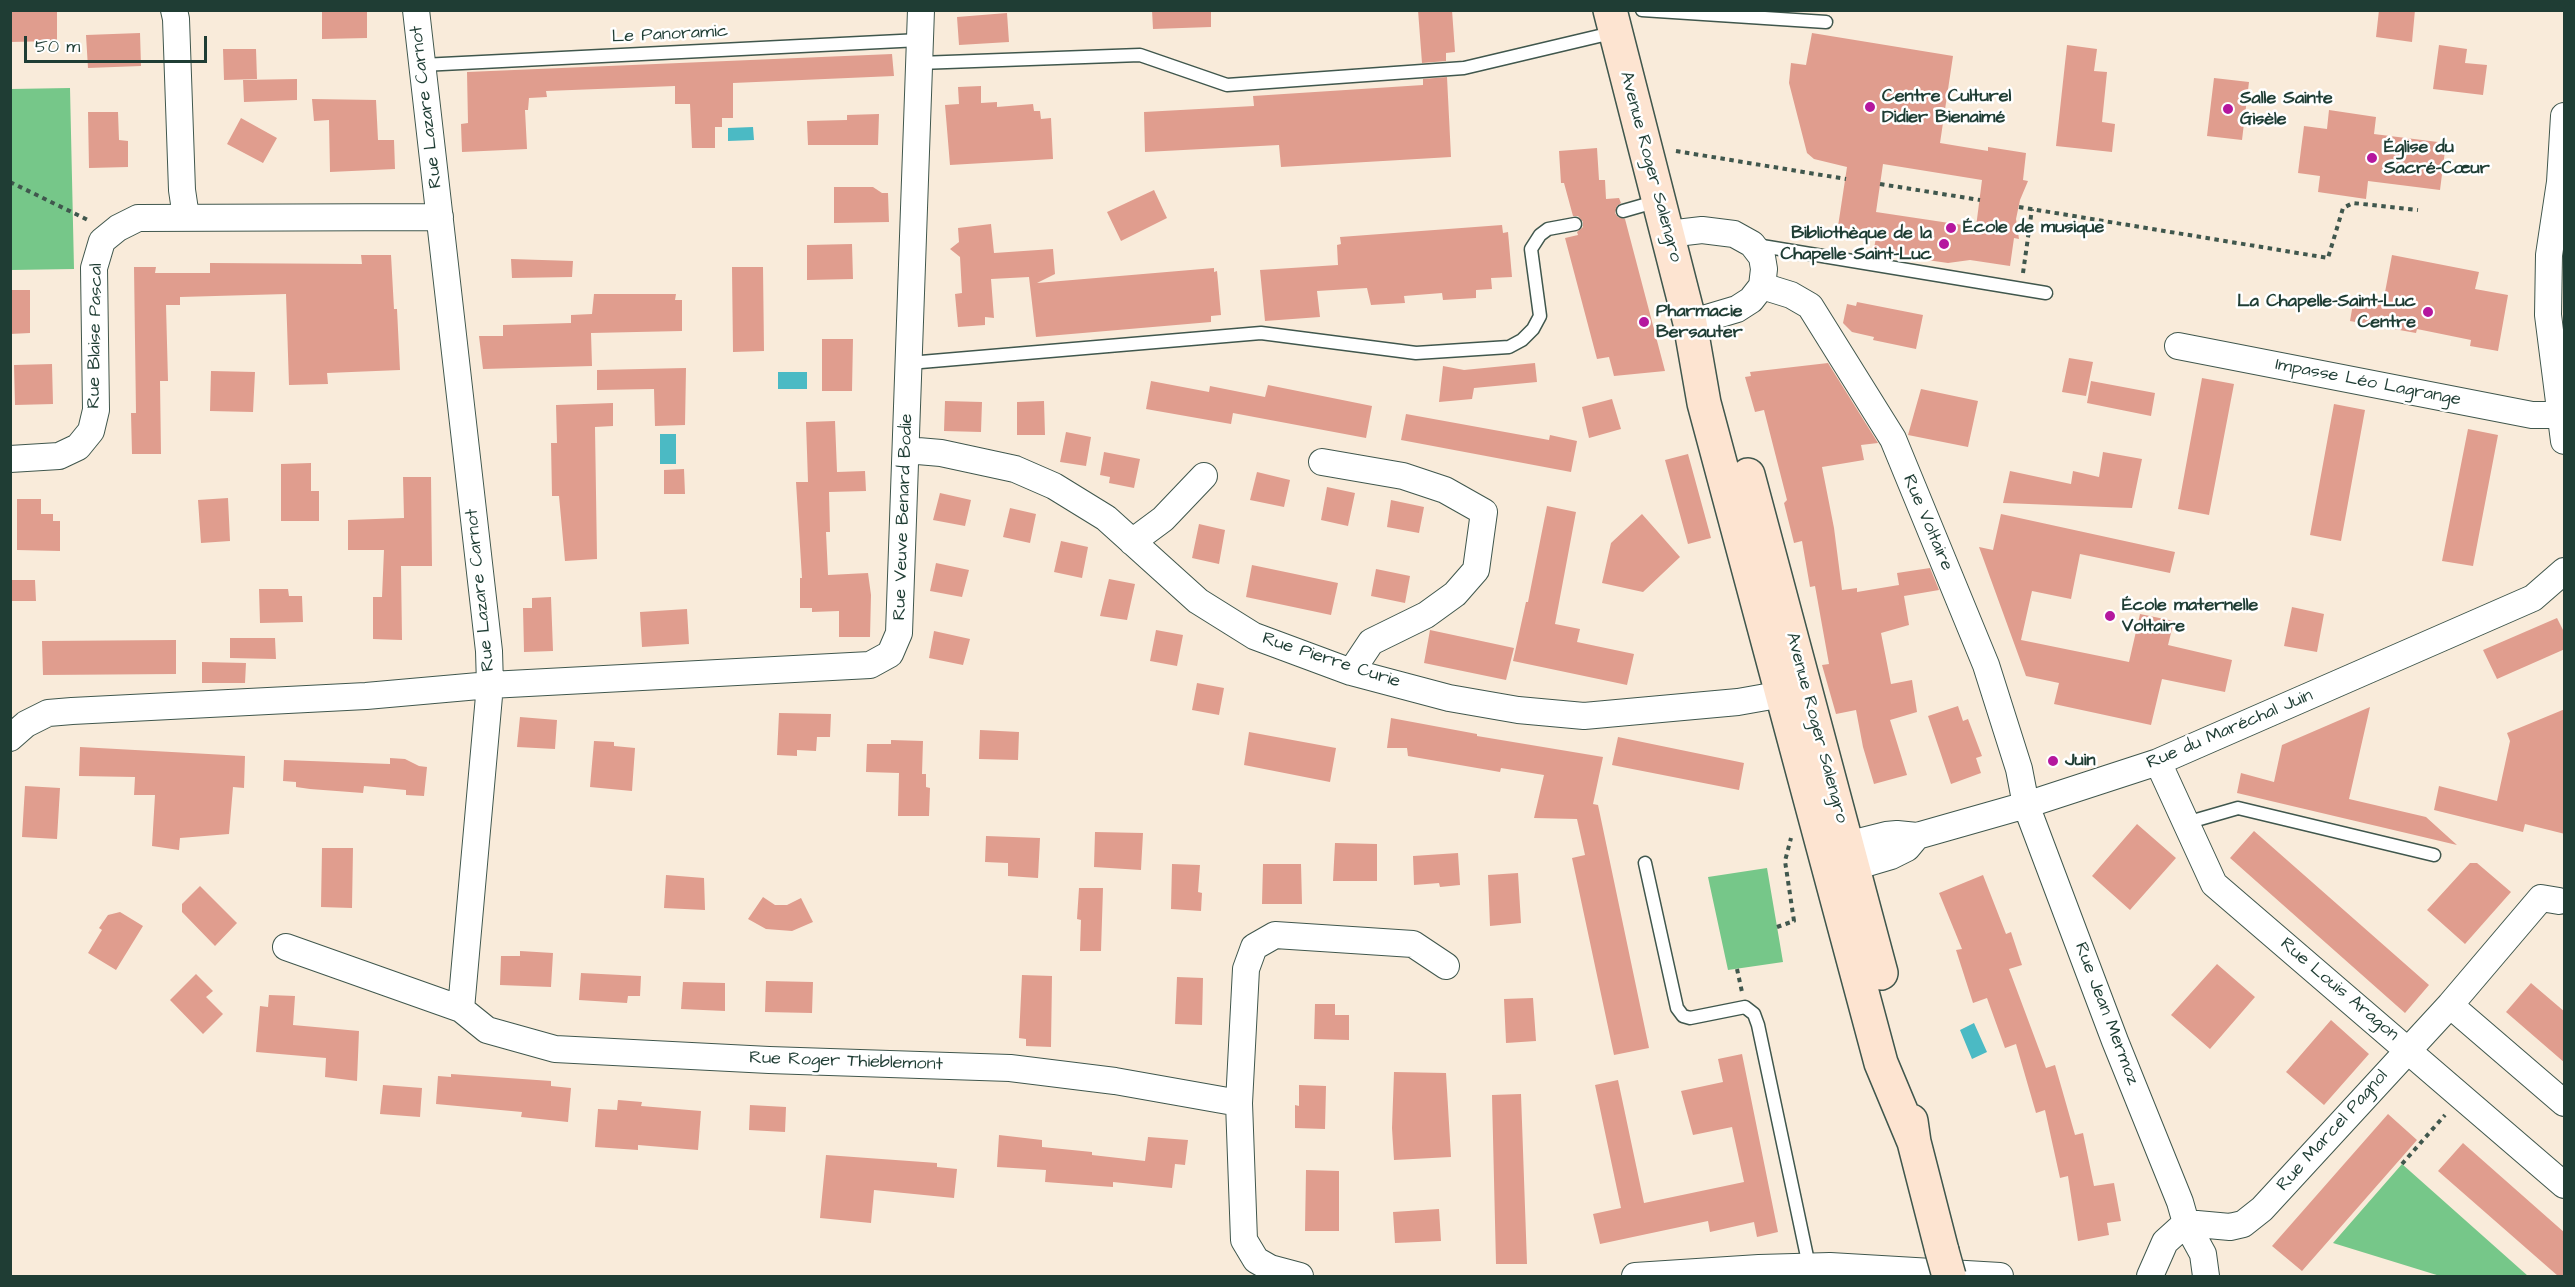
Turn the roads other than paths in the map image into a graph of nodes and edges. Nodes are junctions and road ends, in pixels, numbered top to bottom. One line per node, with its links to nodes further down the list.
1 (174, 10): 13 (street)
2 (416, 10): 8 (street, Rue Lazare Carnot)
3 (921, 10): 7 (street, Rue Veuve Benard Bodie)
4 (1642, 10): 6 (lane)
5 (1613, 21): 7 (lane, Le Panoramic); 11 (main road, Avenue Roger Salengro)
6 (1826, 22)
7 (914, 48): 8 (lane, Le Panoramic); 23 (street, Rue Veuve Benard Bodie)
8 (430, 65): 14 (street, Rue Lazare Carnot)
9 (2565, 116): 10 (street)
10 (2563, 182): 18 (street)
11 (1660, 201): 12 (lane); 16 (main road, Avenue Roger Salengro)
12 (1623, 211)
13 (186, 217): 14 (street, Rue Blaise Pascal); 27 (street, Rue Blaise Pascal)
14 (440, 217): 35 (street, Rue Lazare Carnot)
15 (1575, 224): 23 (lane)
16 (1668, 234): 17 (street); 21 (main road, Avenue Roger Salengro)
17 (1752, 244): 19 (street); 20 (lane)
18 (2557, 273): 24 (street)
19 (1762, 286): 21 (street); 39 (street, Rue Voltaire)
20 (2046, 293)
21 (1690, 323): 36 (main road, Avenue Roger Salengro)
22 (2178, 346): 24 (street, Impasse Léo Lagrange)
23 (909, 363): 26 (street, Rue Veuve Benard Bodie)
24 (2559, 415): 25 (street)
25 (2565, 441)
26 (906, 450): 30 (street, Rue Pierre Curie); 35 (street, Rue Veuve Benard Bodie)
27 (10, 459)
28 (1322, 462): 34 (street)
29 (1204, 476): 30 (street)
30 (1132, 542): 34 (street, Rue Pierre Curie)
31 (2565, 571): 33 (street, Rue du Maréchal Juin)
32 (2565, 594): 33 (street, Rue du Maréchal Juin)
33 (2533, 598): 38 (street, Rue du Maréchal Juin)
34 (1351, 672): 36 (street, Rue Pierre Curie)
35 (490, 685): 37 (street, Rue Lazare Carnot); 48 (street)
36 (1795, 692): 42 (main road, Avenue Roger Salengro)
37 (10, 738)
38 (2158, 762): 39 (street, Rue du Maréchal Juin); 40 (street, Rue Louis Aragon)
39 (2026, 805): 42 (street, Rue du Maréchal Juin); 53 (street, Rue Jean Mermoz)
40 (2186, 823): 41 (lane); 49 (street, Rue Louis Aragon)
41 (2434, 855)
42 (1839, 859): 54 (main road, Avenue Roger Salengro)
43 (1645, 863): 55 (lane)
44 (2559, 902): 47 (street, Rue Marcel Pagnol)
45 (286, 947): 48 (street, Rue Roger Thieblemont)
46 (1446, 966): 50 (street)
47 (2450, 1005): 49 (street, Rue Marcel Pagnol); 51 (street)
48 (461, 1009): 50 (street, Rue Roger Thieblemont)
49 (2408, 1049): 52 (street, Rue Louis Aragon); 53 (street, Rue Marcel Pagnol)
50 (1239, 1103): 56 (street)
51 (2565, 1103)
52 (2565, 1185)
53 (2186, 1223): 59 (street); 60 (street, Rue Jean Mermoz)
54 (1945, 1264)
55 (1809, 1266): 57 (street); 58 (street)
56 (1300, 1276)
57 (1635, 1276)
58 (2000, 1276)
59 (2150, 1276)
60 (2206, 1276)

